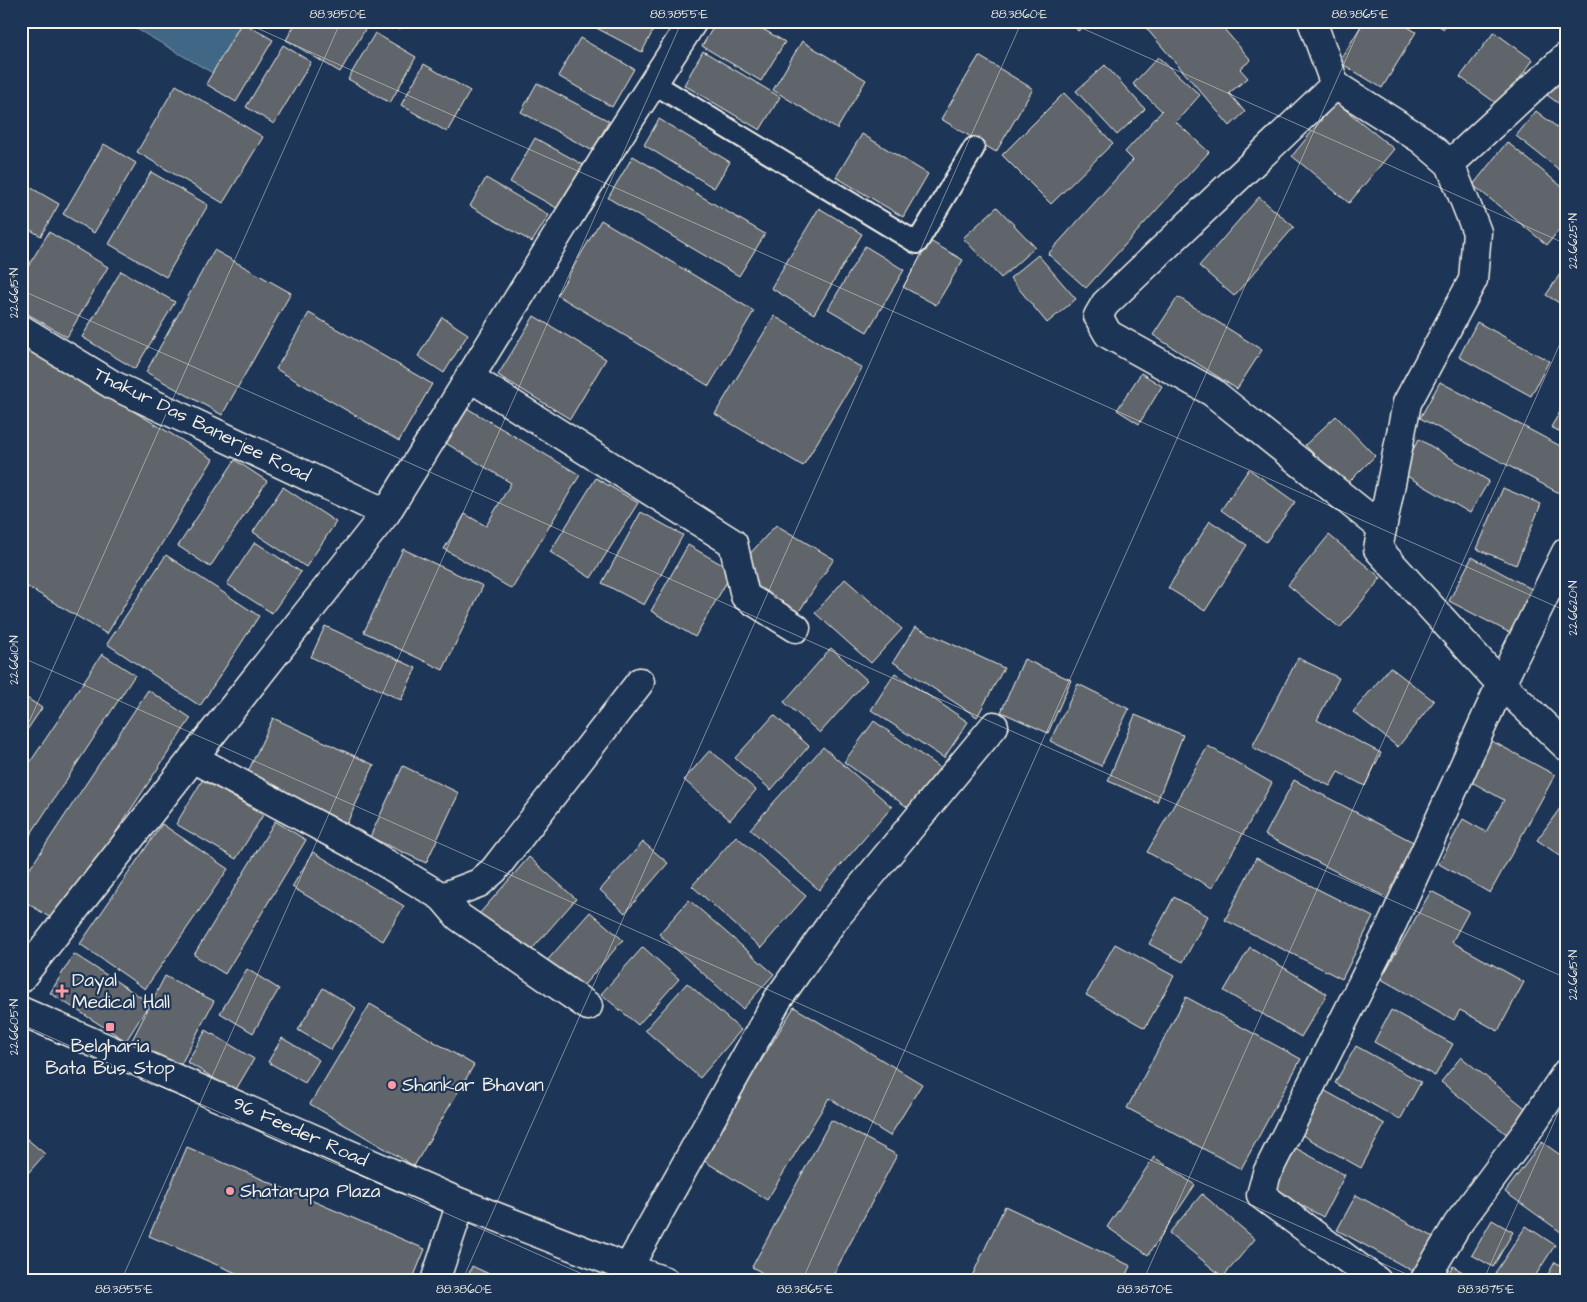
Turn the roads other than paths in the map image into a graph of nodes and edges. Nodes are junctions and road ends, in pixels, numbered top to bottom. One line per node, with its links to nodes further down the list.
1 (693, 21): 4 (street)
2 (1312, 21): 5 (street)
3 (1566, 56): 7 (street)
4 (653, 83): 6 (lane); 9 (street)
5 (1335, 84): 7 (street); 11 (street)
6 (974, 148)
7 (1450, 164): 11 (street)
8 (23, 334): 10 (street, Thakur Das Banerjee Road)
9 (469, 376): 10 (street); 13 (street)
10 (386, 513): 18 (street)
11 (1382, 528): 15 (street)
12 (1566, 552): 15 (street)
13 (796, 628)
14 (640, 682): 19 (street)
15 (1501, 684): 17 (street); 28 (street)
16 (994, 726): 25 (street)
17 (1566, 746)
18 (192, 758): 19 (street); 20 (street)
19 (442, 897): 21 (street)
20 (21, 978)
21 (588, 1006)
22 (21, 1011): 24 (street, 96 Feeder Road)
23 (1566, 1073): 29 (street)
24 (461, 1203): 25 (street, 96 Feeder Road); 26 (street)
25 (628, 1268): 27 (street, 96 Feeder Road)
26 (435, 1281)
27 (664, 1281)
28 (1377, 1281)
29 (1424, 1281)

